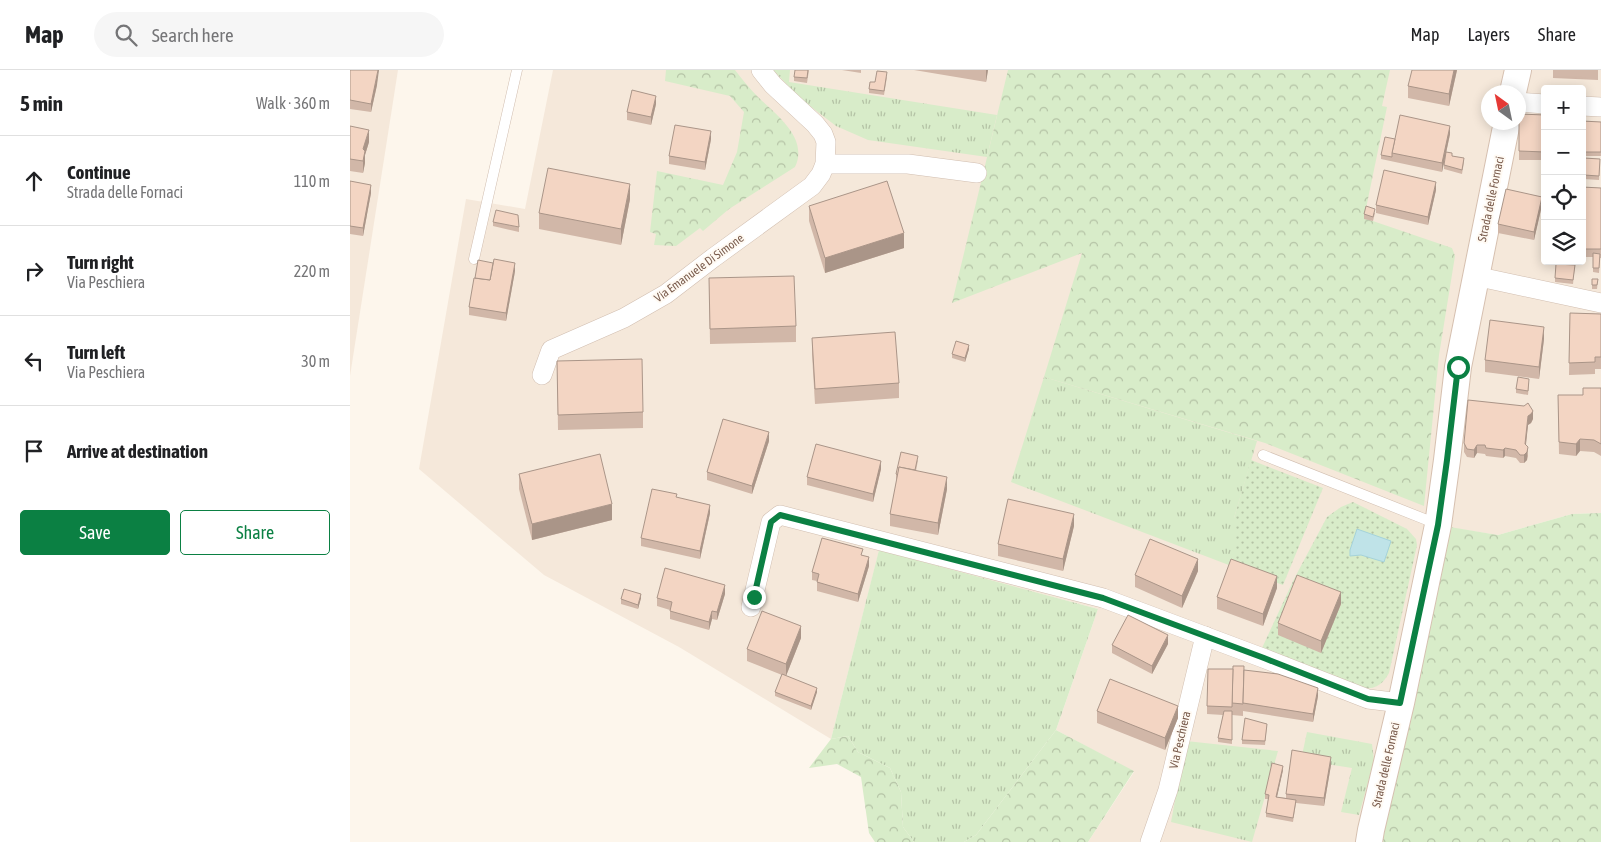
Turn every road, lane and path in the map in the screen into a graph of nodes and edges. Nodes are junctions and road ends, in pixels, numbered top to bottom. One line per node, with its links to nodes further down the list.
1 (517, 70): 12 (lane)
2 (761, 70): 10 (street)
3 (1518, 70): 4 (street)
4 (1515, 85)
5 (1526, 103): 6 (street)
6 (1541, 104)
7 (1586, 106): 8 (street)
8 (1601, 107)
9 (1505, 130): 13 (street, Strada delle Fornaci)
10 (825, 164): 11 (street); 15 (street, Via Emanuele Di Simone)
11 (977, 173)
12 (474, 259)
13 (1475, 276): 14 (street); 17 (street, Strada delle Fornaci)
14 (1601, 303)
15 (542, 375)
16 (1263, 455): 17 (lane)
17 (1438, 525): 20 (street, Strada delle Fornaci)
18 (751, 607): 19 (street)
19 (1205, 636): 20 (street); 21 (street, Via Peschiera)
20 (1400, 703): 22 (street, Strada delle Fornaci)
21 (1150, 842)
22 (1369, 842)

